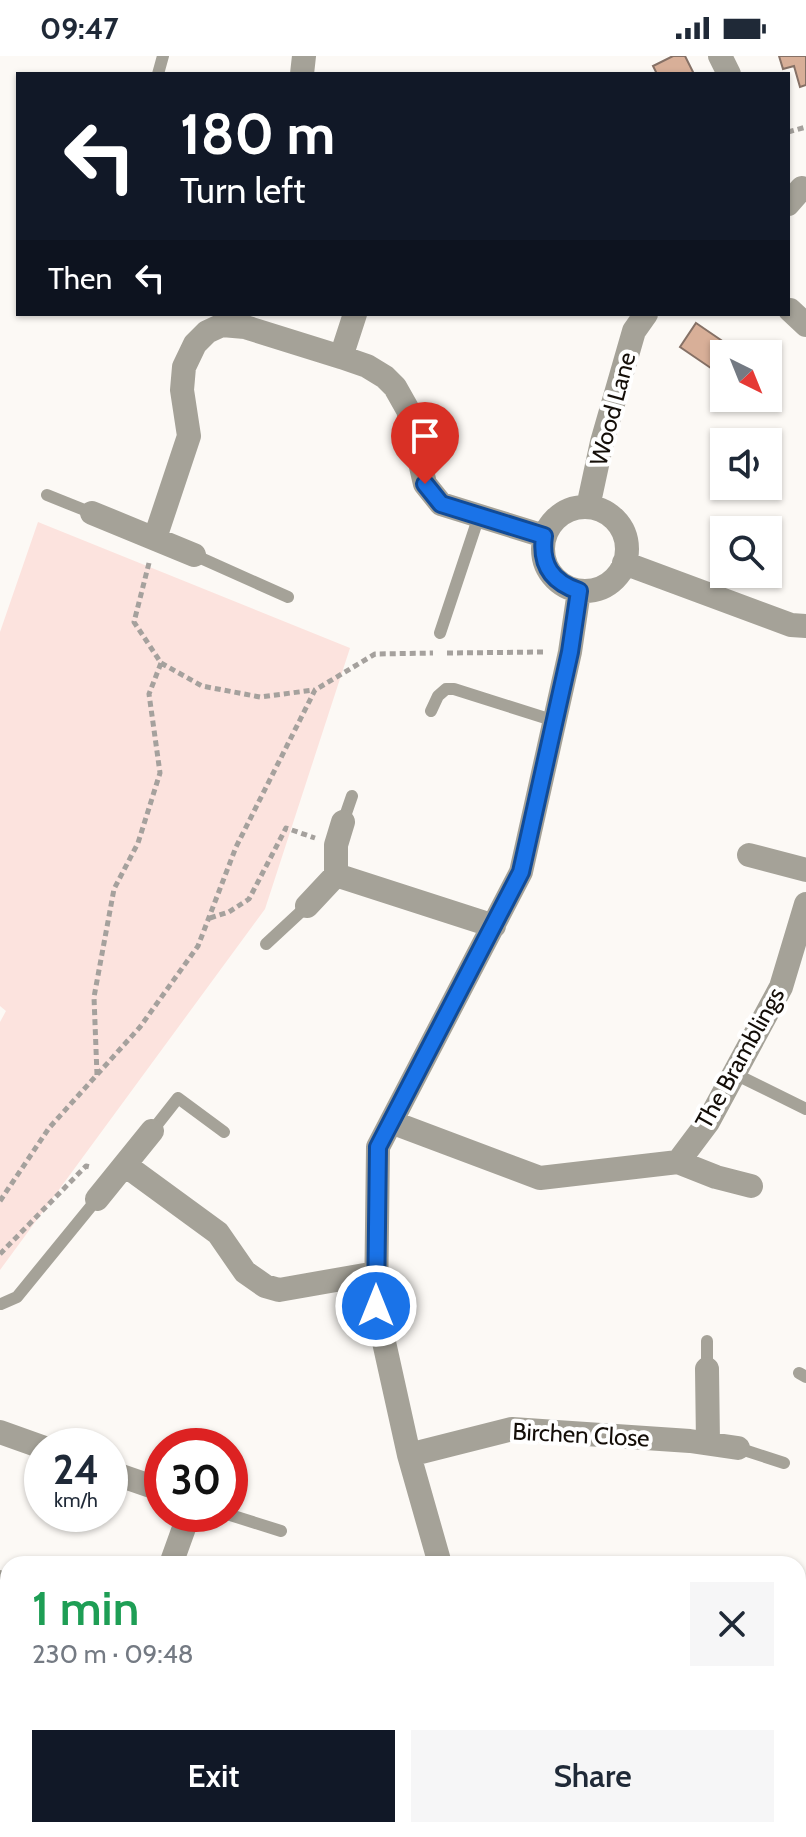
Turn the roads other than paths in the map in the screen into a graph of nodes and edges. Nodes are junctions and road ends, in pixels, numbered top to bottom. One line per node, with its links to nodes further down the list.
1 (354, 316): 3 (street)
2 (645, 316): 5 (street, Wood Lane)
3 (341, 357): 7 (street); 9 (street)
4 (47, 495): 6 (lane)
5 (588, 507): 8 (street); 11 (street)
6 (92, 513): 9 (street)
7 (479, 516): 8 (street); 15 (lane)
8 (544, 536): 12 (street)
9 (155, 538): 10 (street)
10 (194, 555): 13 (lane)
11 (624, 563): 12 (street); 14 (street)
12 (579, 591): 17 (street)
13 (288, 597)
14 (806, 626)
15 (440, 633)
16 (431, 711): 17 (lane)
17 (555, 721): 25 (street)
18 (352, 796): 19 (lane)
19 (340, 833): 22 (street)
20 (749, 855): 21 (street)
21 (806, 870)
22 (336, 875): 24 (street); 25 (street)
23 (806, 904): 27 (street, The Bramblings)
24 (307, 906): 26 (lane)
25 (494, 926): 29 (street)
26 (266, 944)
27 (735, 1074): 28 (lane); 32 (street, The Bramblings)
28 (806, 1109)
29 (391, 1122): 32 (street); 36 (street)
30 (152, 1131): 31 (lane); 33 (street)
31 (224, 1132)
32 (678, 1162): 34 (street)
33 (122, 1169): 35 (street); 36 (street)
34 (751, 1186)
35 (97, 1199): 37 (lane)
36 (376, 1273): 44 (street)
37 (1, 1304)
38 (707, 1341): 39 (lane)
39 (707, 1369): 42 (street)
40 (0, 1432): 41 (street)
41 (24, 1441)
42 (708, 1443): 43 (street, Birchen Close); 44 (street, Birchen Close)
43 (738, 1448): 45 (lane)
44 (409, 1455): 50 (street)
45 (784, 1463)
46 (248, 1521): 47 (lane)
47 (281, 1531)
48 (183, 1532): 49 (street)
49 (174, 1556)
50 (438, 1556)

